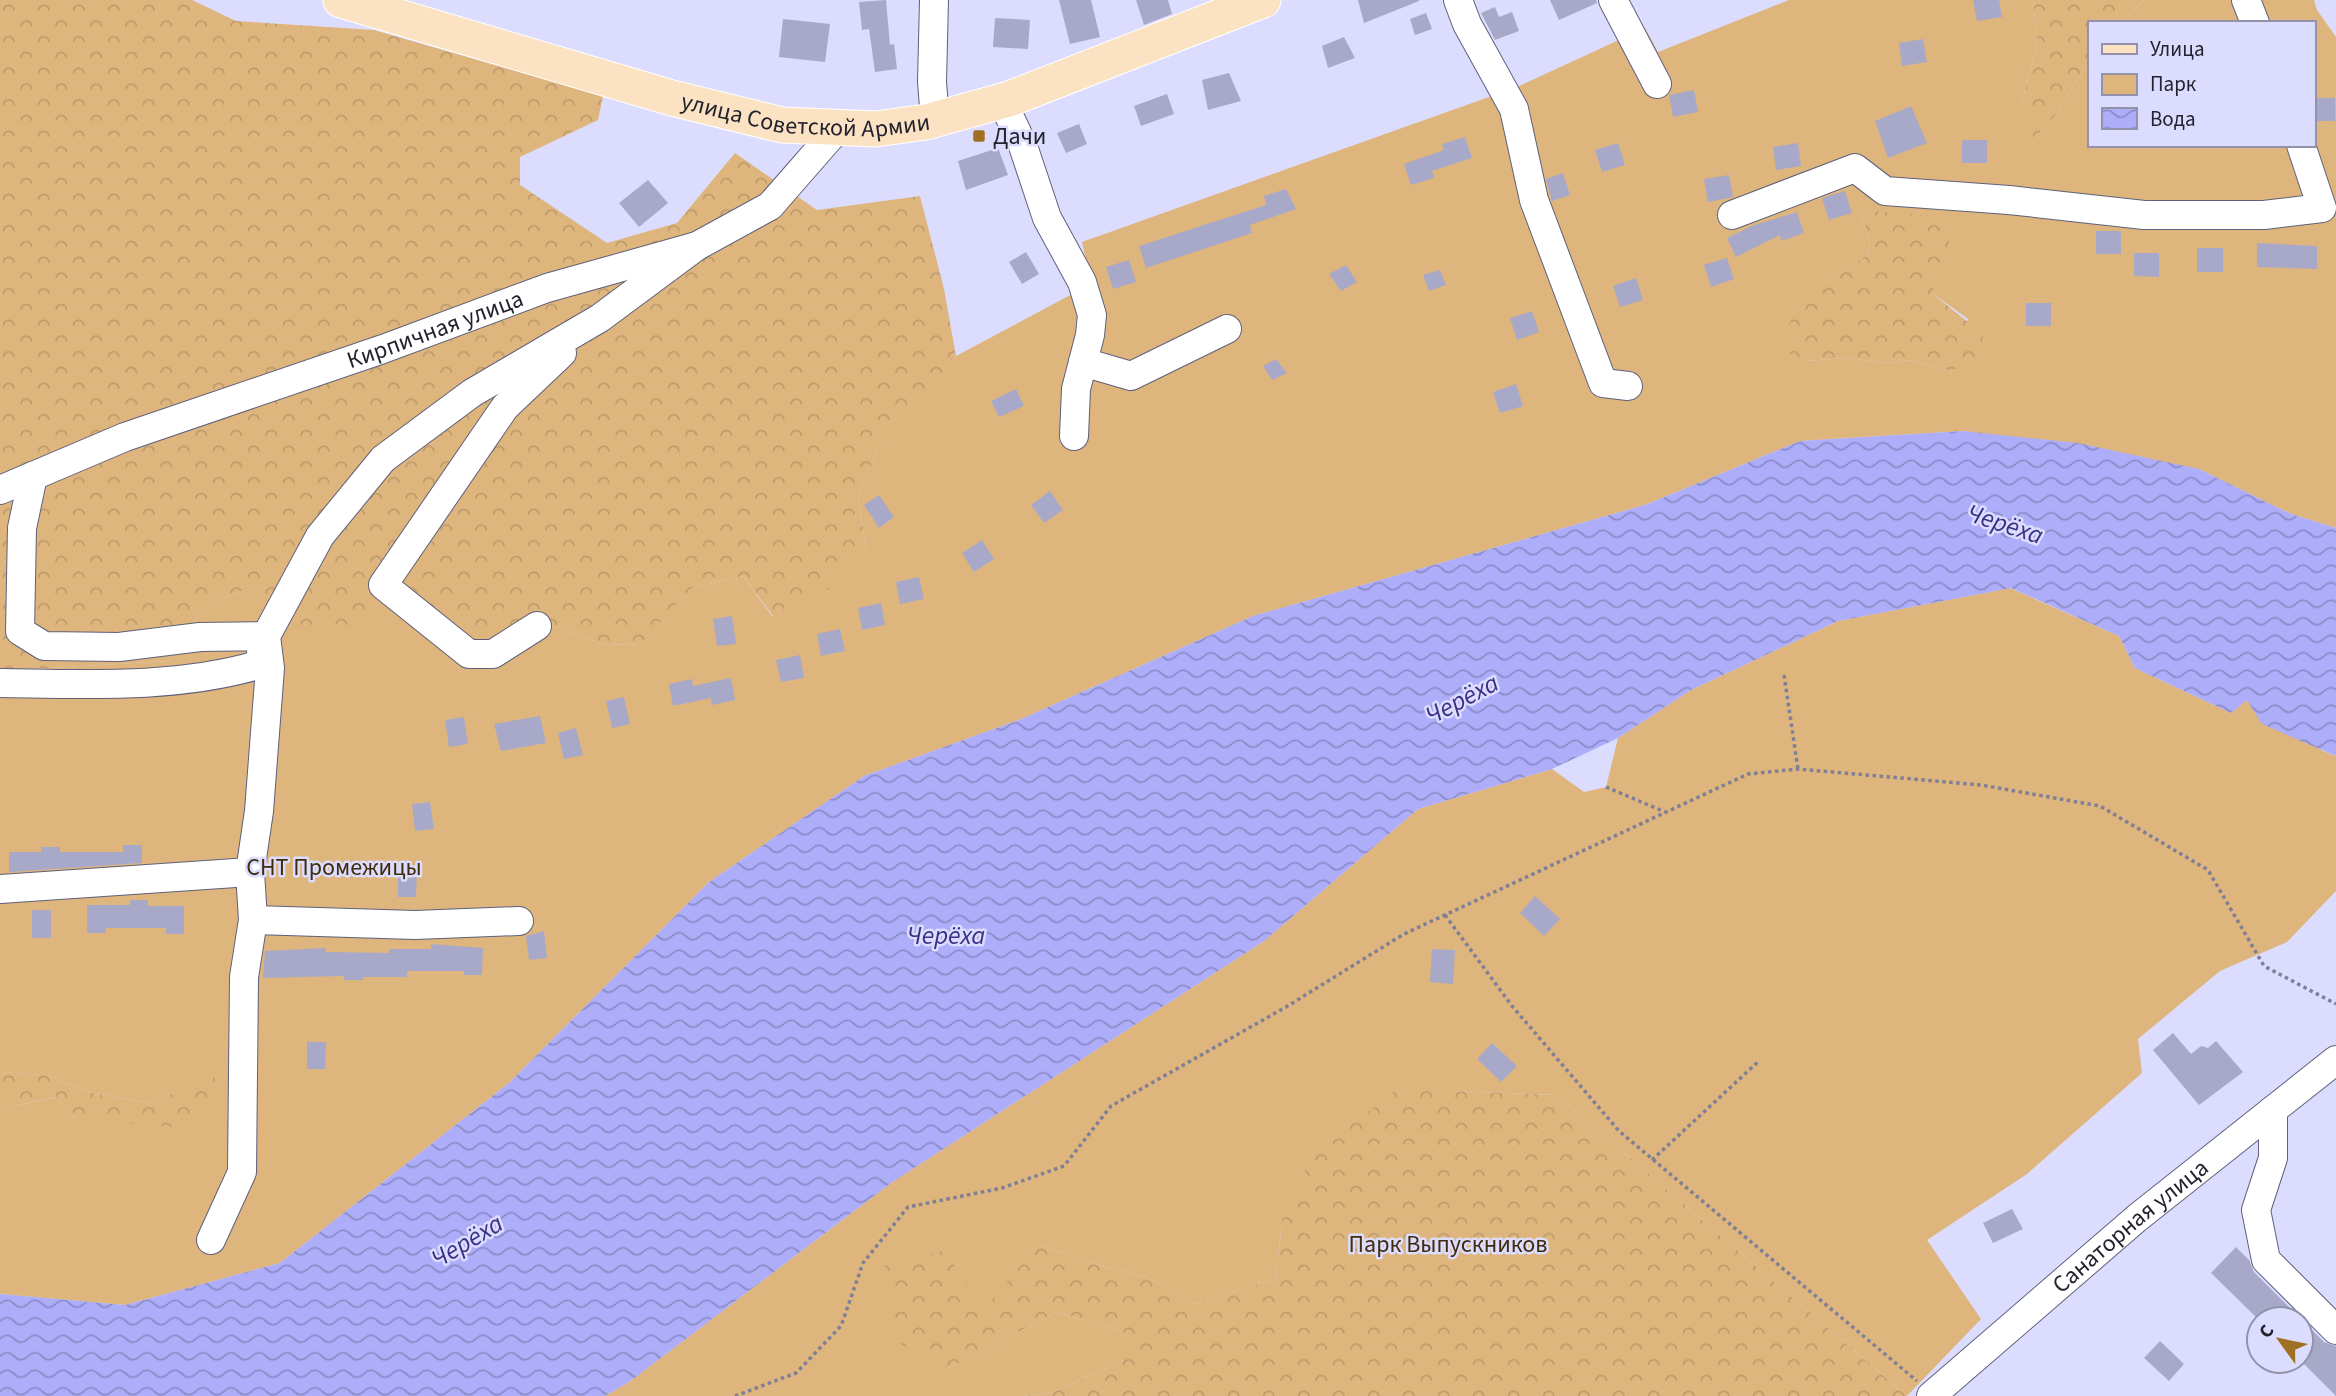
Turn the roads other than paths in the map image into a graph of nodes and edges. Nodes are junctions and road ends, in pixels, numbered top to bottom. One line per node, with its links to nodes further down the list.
1 (341, 0): 11 (main road, улица Советской Армии)
2 (934, 0): 10 (street)
3 (1263, 0): 9 (main road, улица Советской Армии)
4 (1458, 0): 18 (street)
5 (1613, 0): 8 (street)
6 (2246, 0): 7 (street)
7 (2254, 21)
8 (1657, 84)
9 (1002, 102): 10 (main road, улица Советской Армии); 17 (street)
10 (935, 120): 11 (main road, улица Советской Армии)
11 (839, 127): 14 (street, Кирпичная улица)
12 (2302, 147): 13 (street)
13 (1732, 215)
14 (698, 246): 15 (street); 20 (street, Кирпичная улица)
15 (600, 318): 22 (street); 23 (street)
16 (1227, 329): 17 (street)
17 (1083, 362): 19 (street)
18 (1628, 386)
19 (1074, 436)
20 (33, 476): 21 (street, Кирпичная улица); 23 (street)
21 (0, 490)
22 (537, 626)
23 (267, 636): 24 (street); 25 (street)
24 (0, 684)
25 (250, 872): 26 (street); 27 (street)
26 (0, 889)
27 (253, 920): 28 (street); 31 (street)
28 (519, 921)
29 (2336, 1060): 30 (street, Санаторная улица)
30 (2273, 1110): 32 (street); 33 (street, Санаторная улица)
31 (211, 1240)
32 (2336, 1330)
33 (1932, 1395)

